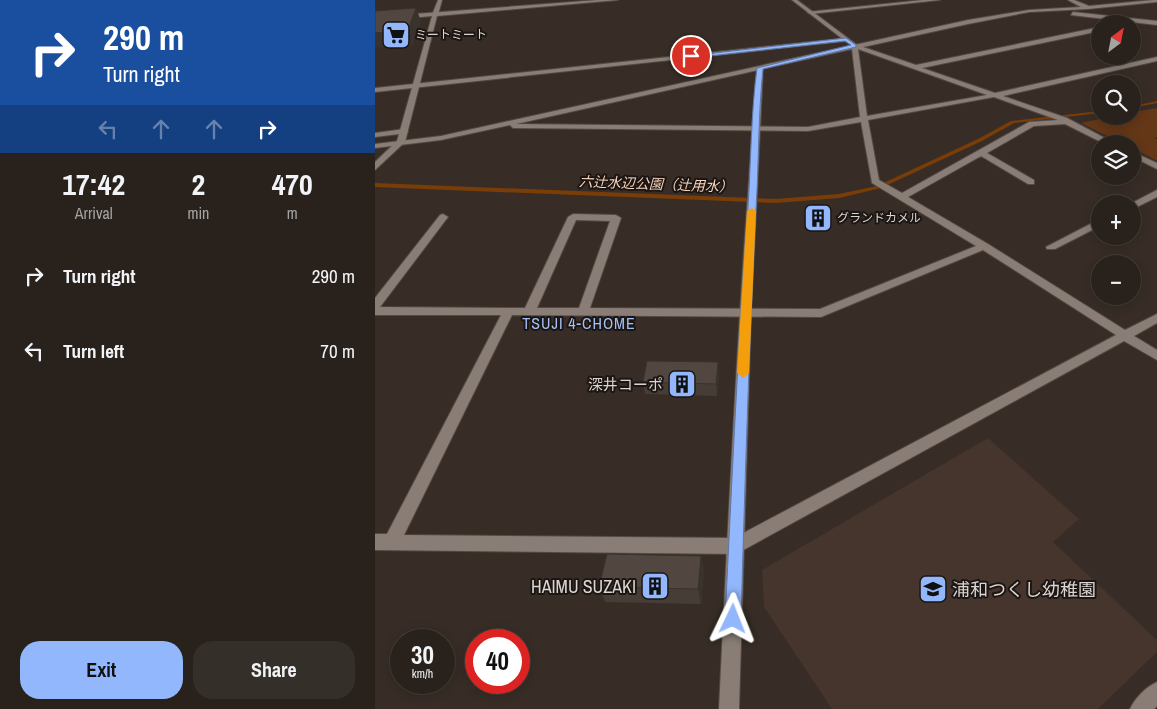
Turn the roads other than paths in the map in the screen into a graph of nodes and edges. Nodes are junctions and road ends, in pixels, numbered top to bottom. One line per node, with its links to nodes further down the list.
1 (440, 0): 10 (street)
2 (616, 0): 10 (street)
3 (794, 0): 9 (street)
4 (938, 0): 9 (street)
5 (1070, 0): 7 (street)
6 (1157, 2): 7 (street)
7 (1088, 8): 8 (street)
8 (1046, 11): 12 (street); 19 (street)
9 (810, 12): 18 (street)
10 (435, 15): 13 (street); 23 (street)
11 (1157, 16): 14 (street)
12 (1091, 17)
13 (375, 19)
14 (1141, 19)
15 (1141, 21): 16 (street)
16 (1157, 23)
17 (1091, 31): 21 (street)
18 (846, 39): 19 (street); 23 (street)
19 (855, 46): 21 (street); 22 (street); 26 (street)
20 (1157, 59): 25 (street)
21 (916, 67): 25 (street)
22 (760, 68): 28 (street); 29 (street)
23 (416, 85): 24 (street); 30 (street)
24 (375, 90)
25 (996, 95): 26 (street); 27 (street)
26 (864, 118): 29 (street); 41 (street)
27 (1068, 122): 32 (street); 35 (street)
28 (490, 126): 29 (street); 33 (street)
29 (757, 128): 51 (street)
30 (404, 131): 31 (street); 33 (street)
31 (375, 135)
32 (1094, 135)
33 (401, 142): 34 (street); 37 (street)
34 (375, 146)
35 (982, 153): 39 (street); 41 (street)
36 (1141, 158): 38 (street)
37 (375, 166)
38 (1157, 166)
39 (1031, 182)
40 (1157, 193): 42 (street)
41 (903, 197): 45 (street)
42 (1141, 202)
43 (443, 217): 47 (street)
44 (1091, 227): 46 (street)
45 (984, 246): 51 (street); 54 (street)
46 (1051, 247)
47 (378, 310): 48 (street); 53 (street)
48 (508, 312): 49 (street); 57 (street)
49 (529, 312): 50 (street); 50 (street)
50 (583, 312): 51 (street)
51 (745, 313): 58 (street)
52 (1157, 318): 54 (street)
53 (375, 322)
54 (1125, 335): 55 (street); 58 (street)
55 (1157, 356)
56 (375, 542): 57 (street)
57 (391, 542): 58 (street)
58 (736, 546): 60 (street)
59 (1157, 692): 61 (street)
60 (729, 709)
61 (1140, 709)

